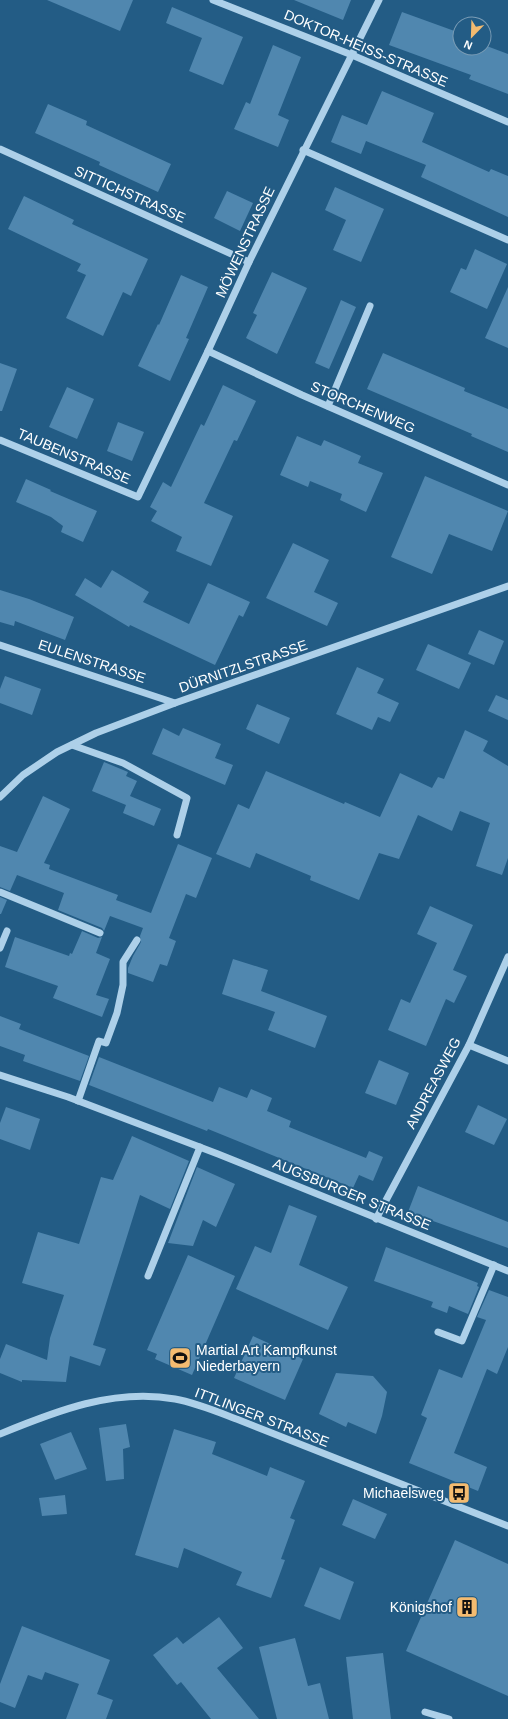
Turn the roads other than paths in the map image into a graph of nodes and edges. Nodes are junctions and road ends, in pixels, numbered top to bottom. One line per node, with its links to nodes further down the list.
1 (213, 0): 3 (street, DOKTOR-HEISS-STRASSE)
2 (379, 0): 3 (street, MÖWENSTRASSE)
3 (352, 55): 4 (street, DOKTOR-HEISS-STRASSE); 6 (street, MÖWENSTRASSE)
4 (508, 122)
5 (0, 149): 8 (street, SITTICHSTRASSE)
6 (303, 150): 7 (street); 8 (street, MÖWENSTRASSE)
7 (508, 240)
8 (249, 262): 10 (street, MÖWENSTRASSE)
9 (370, 306): 11 (street)
10 (208, 351): 11 (street, STORCHENWEG); 14 (street, MÖWENSTRASSE)
11 (328, 406): 13 (street, STORCHENWEG)
12 (0, 440): 14 (street, TAUBENSTRASSE)
13 (508, 486)
14 (138, 497)
15 (508, 586): 17 (street, DÜRNITZLSTRASSE)
16 (0, 645): 17 (street, EULENSTRASSE)
17 (175, 703): 18 (street, DÜRNITZLSTRASSE)
18 (72, 745): 19 (street, DÜRNITZLSTRASSE); 20 (street)
19 (0, 797)
20 (177, 835)
21 (0, 892): 23 (street)
22 (7, 931): 25 (street)
23 (100, 933)
24 (137, 940): 30 (street)
25 (0, 948)
26 (508, 957): 27 (street, ANDREASWEG)
27 (469, 1045): 28 (street); 32 (street, ANDREASWEG)
28 (508, 1061)
29 (0, 1075): 30 (street, AUGSBURGER STRASSE)
30 (78, 1101): 31 (street, AUGSBURGER STRASSE)
31 (200, 1147): 32 (street, AUGSBURGER STRASSE); 35 (street)
32 (376, 1219): 33 (street, AUGSBURGER STRASSE)
33 (494, 1265): 34 (street, AUGSBURGER STRASSE); 36 (street)
34 (508, 1271)
35 (148, 1276)
36 (438, 1332)
37 (0, 1434): 38 (street, ITTLINGER STRASSE)
38 (508, 1526)
39 (425, 1712): 40 (street)
40 (449, 1719)

